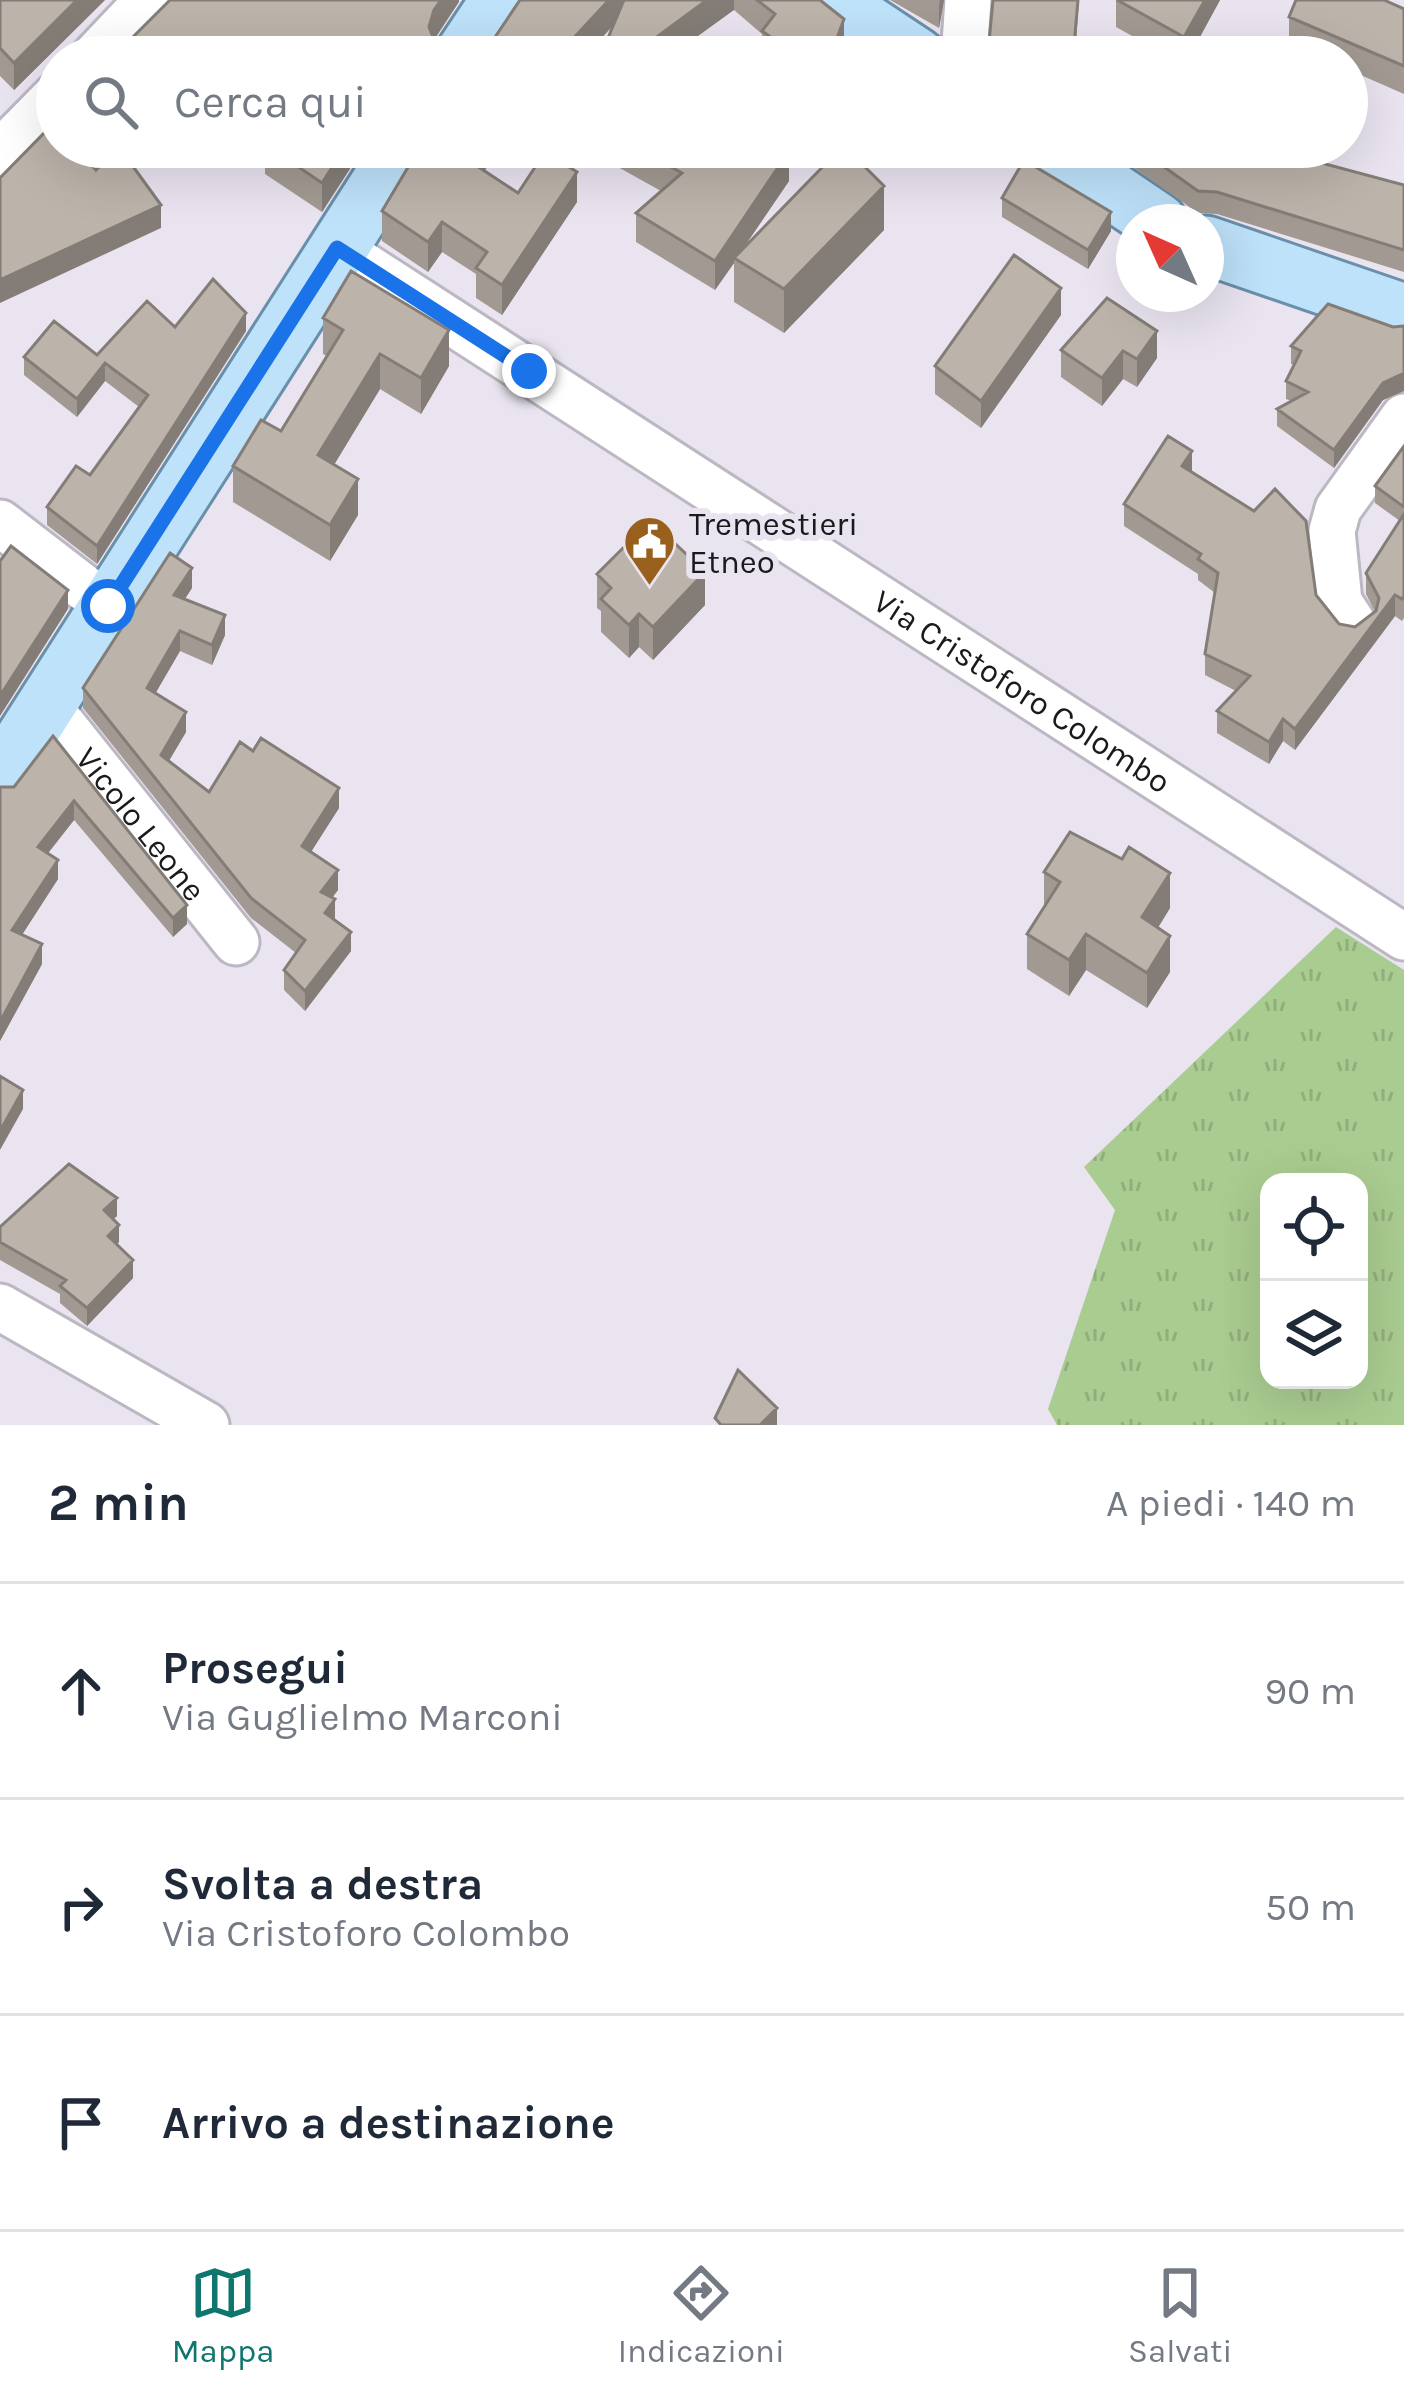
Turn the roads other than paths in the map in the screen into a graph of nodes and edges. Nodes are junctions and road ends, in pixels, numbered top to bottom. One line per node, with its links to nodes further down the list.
1 (148, 0): 5 (street)
2 (500, 0): 6 (main road)
3 (831, 0): 7 (main road)
4 (968, 0): 8 (street)
5 (114, 36)
6 (476, 36)
7 (885, 36)
8 (965, 36)
9 (36, 111): 10 (street)
10 (7, 133)
11 (389, 168): 14 (main road)
12 (1078, 168): 13 (main road)
13 (1131, 204)
14 (337, 248): 19 (main road); 23 (street, Via Cristoforo Colombo)
15 (1224, 251): 16 (main road)
16 (1404, 313)
17 (1404, 416): 20 (street)
18 (0, 523): 19 (street)
19 (108, 606): 21 (main road)
20 (1352, 622)
21 (46, 704): 22 (main road); 24 (street, Vicolo Leone)
22 (0, 777)
23 (1404, 938)
24 (236, 942)
25 (0, 1307): 26 (street)
26 (206, 1425)

